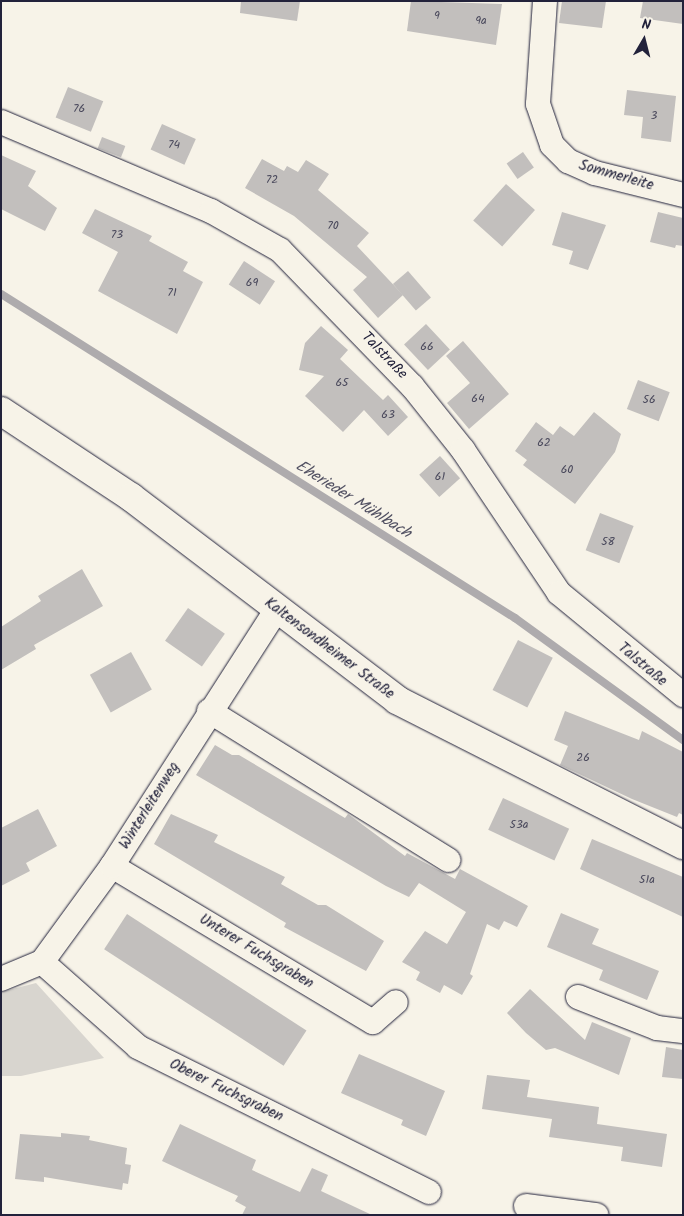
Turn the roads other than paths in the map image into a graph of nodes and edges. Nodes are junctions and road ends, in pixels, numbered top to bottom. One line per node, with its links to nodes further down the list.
1 (546, 1): 3 (street, Sommerleite)
2 (1, 122): 6 (street, Talstraße)
3 (683, 195)
4 (1, 412): 5 (main road, Kaltensondheimer Straße)
5 (276, 609): 7 (street, Winterleitenweg); 8 (main road, Kaltensondheimer Straße)
6 (683, 696)
7 (209, 711): 9 (street); 10 (street, Winterleitenweg)
8 (683, 845)
9 (448, 860)
10 (112, 866): 11 (street, Winterleitenweg); 14 (street, Unterer Fuchsgraben)
11 (42, 962): 12 (street); 16 (street, Oberer Fuchsgraben)
12 (1, 979)
13 (578, 997): 15 (street)
14 (396, 1002)
15 (683, 1031)
16 (429, 1192)
17 (526, 1206): 18 (street)
18 (596, 1215)

